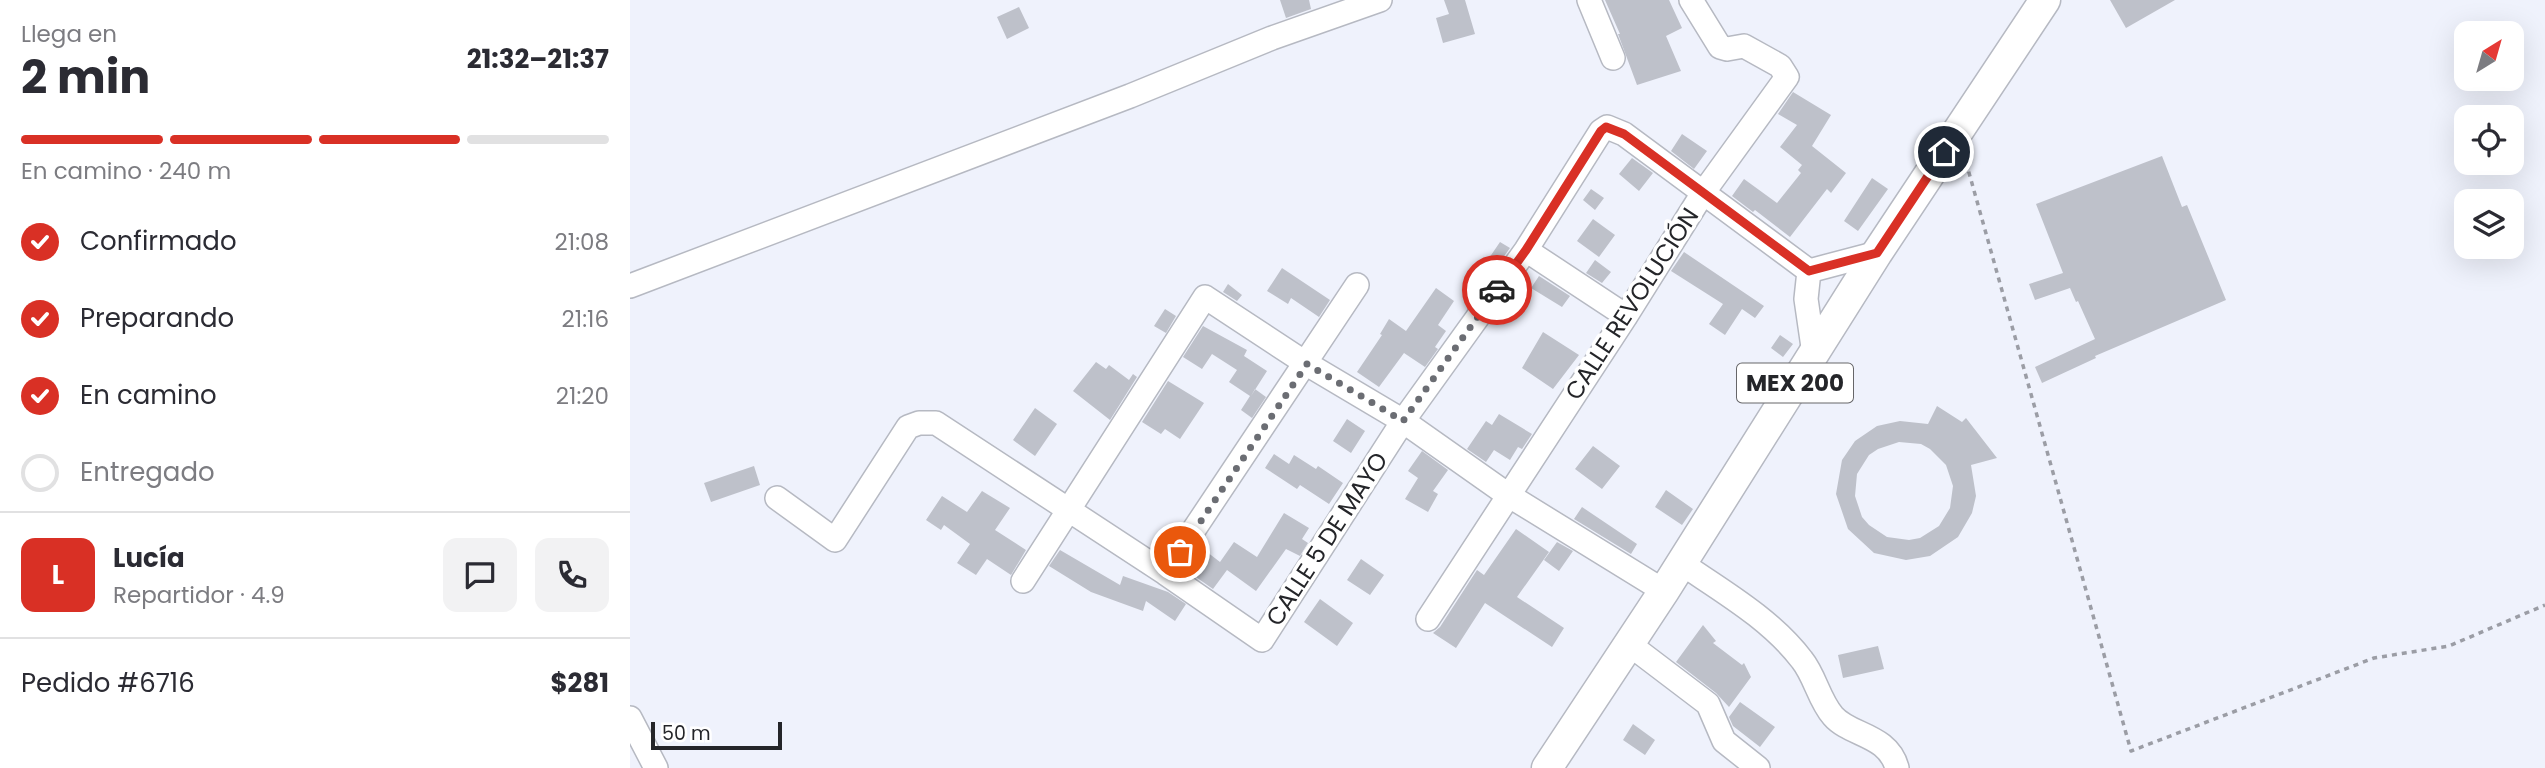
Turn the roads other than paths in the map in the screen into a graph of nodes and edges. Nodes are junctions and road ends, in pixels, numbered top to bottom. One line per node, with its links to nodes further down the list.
1 (1380, 0): 11 (street)
2 (1589, 0): 5 (street)
3 (1690, 0): 6 (street, CALLE REVOLUCIÓN)
4 (2045, 0): 8 (main road, MEX 200)
5 (1613, 58)
6 (1703, 193): 7 (street, CALLE 5 DE MAYO); 9 (street); 12 (street, CALLE REVOLUCIÓN)
7 (1526, 250): 12 (street); 15 (street, CALLE 5 DE MAYO)
8 (1877, 253): 9 (street); 13 (main road, MEX 200)
9 (1809, 271): 13 (street)
10 (1357, 285): 14 (street)
11 (630, 286)
12 (1626, 316): 16 (street, CALLE REVOLUCIÓN)
13 (1814, 354): 19 (main road, MEX 200)
14 (1307, 364): 15 (street); 18 (street); 20 (street)
15 (1403, 421): 16 (street); 20 (street, CALLE 5 DE MAYO)
16 (1508, 495): 22 (street); 23 (street, CALLE REVOLUCIÓN)
17 (777, 498): 18 (street)
18 (1069, 509): 20 (street); 21 (street)
19 (1681, 563): 22 (main road, MEX 200); 29 (street)
20 (1165, 573)
21 (1023, 581)
22 (1664, 591): 24 (main road, MEX 200)
23 (1428, 619)
24 (1629, 643): 27 (main road, MEX 200); 28 (street)
25 (630, 718): 26 (street)
26 (656, 768)
27 (1547, 768)
28 (1758, 768)
29 (1897, 768)

